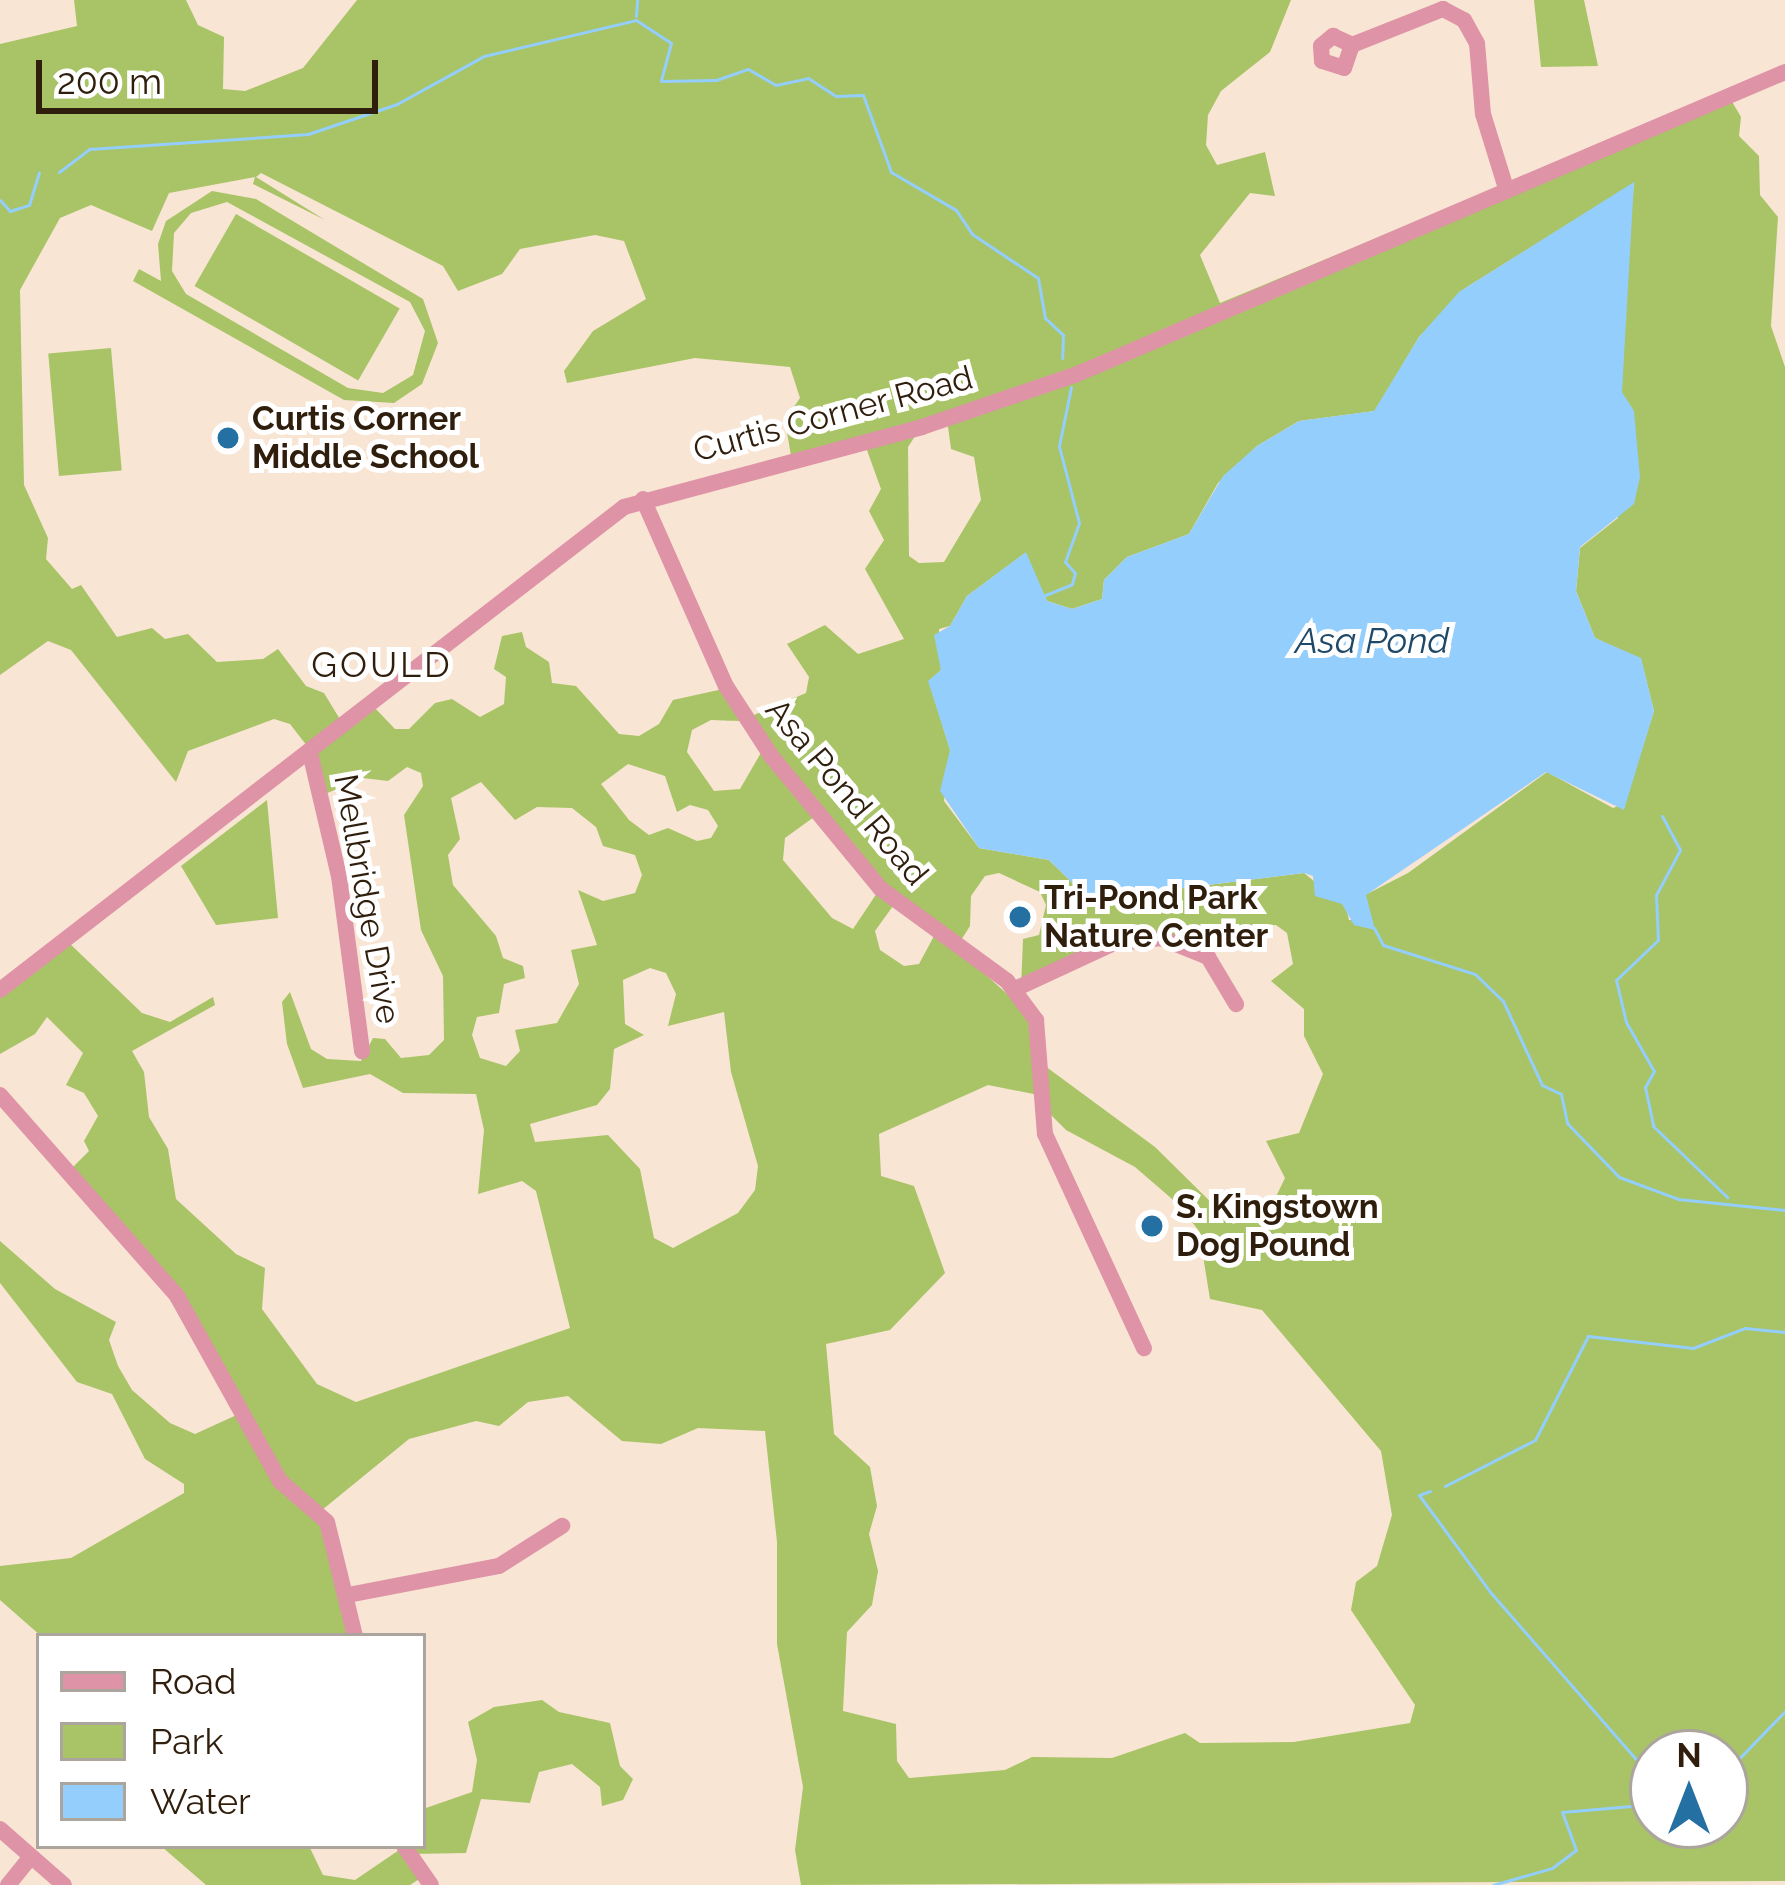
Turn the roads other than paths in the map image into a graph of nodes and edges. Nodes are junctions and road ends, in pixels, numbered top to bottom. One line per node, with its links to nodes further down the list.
1 (1352, 45): 3 (street)
2 (1785, 72): 3 (street, Curtis Corner Road)
3 (1505, 185): 4 (street, Curtis Corner Road)
4 (643, 499): 5 (street, Curtis Corner Road); 6 (street, Asa Pond Road)
5 (311, 757): 7 (street, Curtis Corner Road); 9 (street, Mellbridge Drive)
6 (1016, 989): 8 (street); 11 (street, Asa Pond Road)
7 (0, 990)
8 (1236, 1004)
9 (362, 1051)
10 (0, 1096): 13 (street)
11 (1144, 1348)
12 (562, 1526): 13 (street)
13 (348, 1595): 14 (street)
14 (354, 1633)
15 (0, 1829): 17 (street)
16 (406, 1849): 20 (street)
17 (31, 1857): 18 (street); 19 (street)
18 (8, 1885)
19 (64, 1885)
20 (430, 1885)

